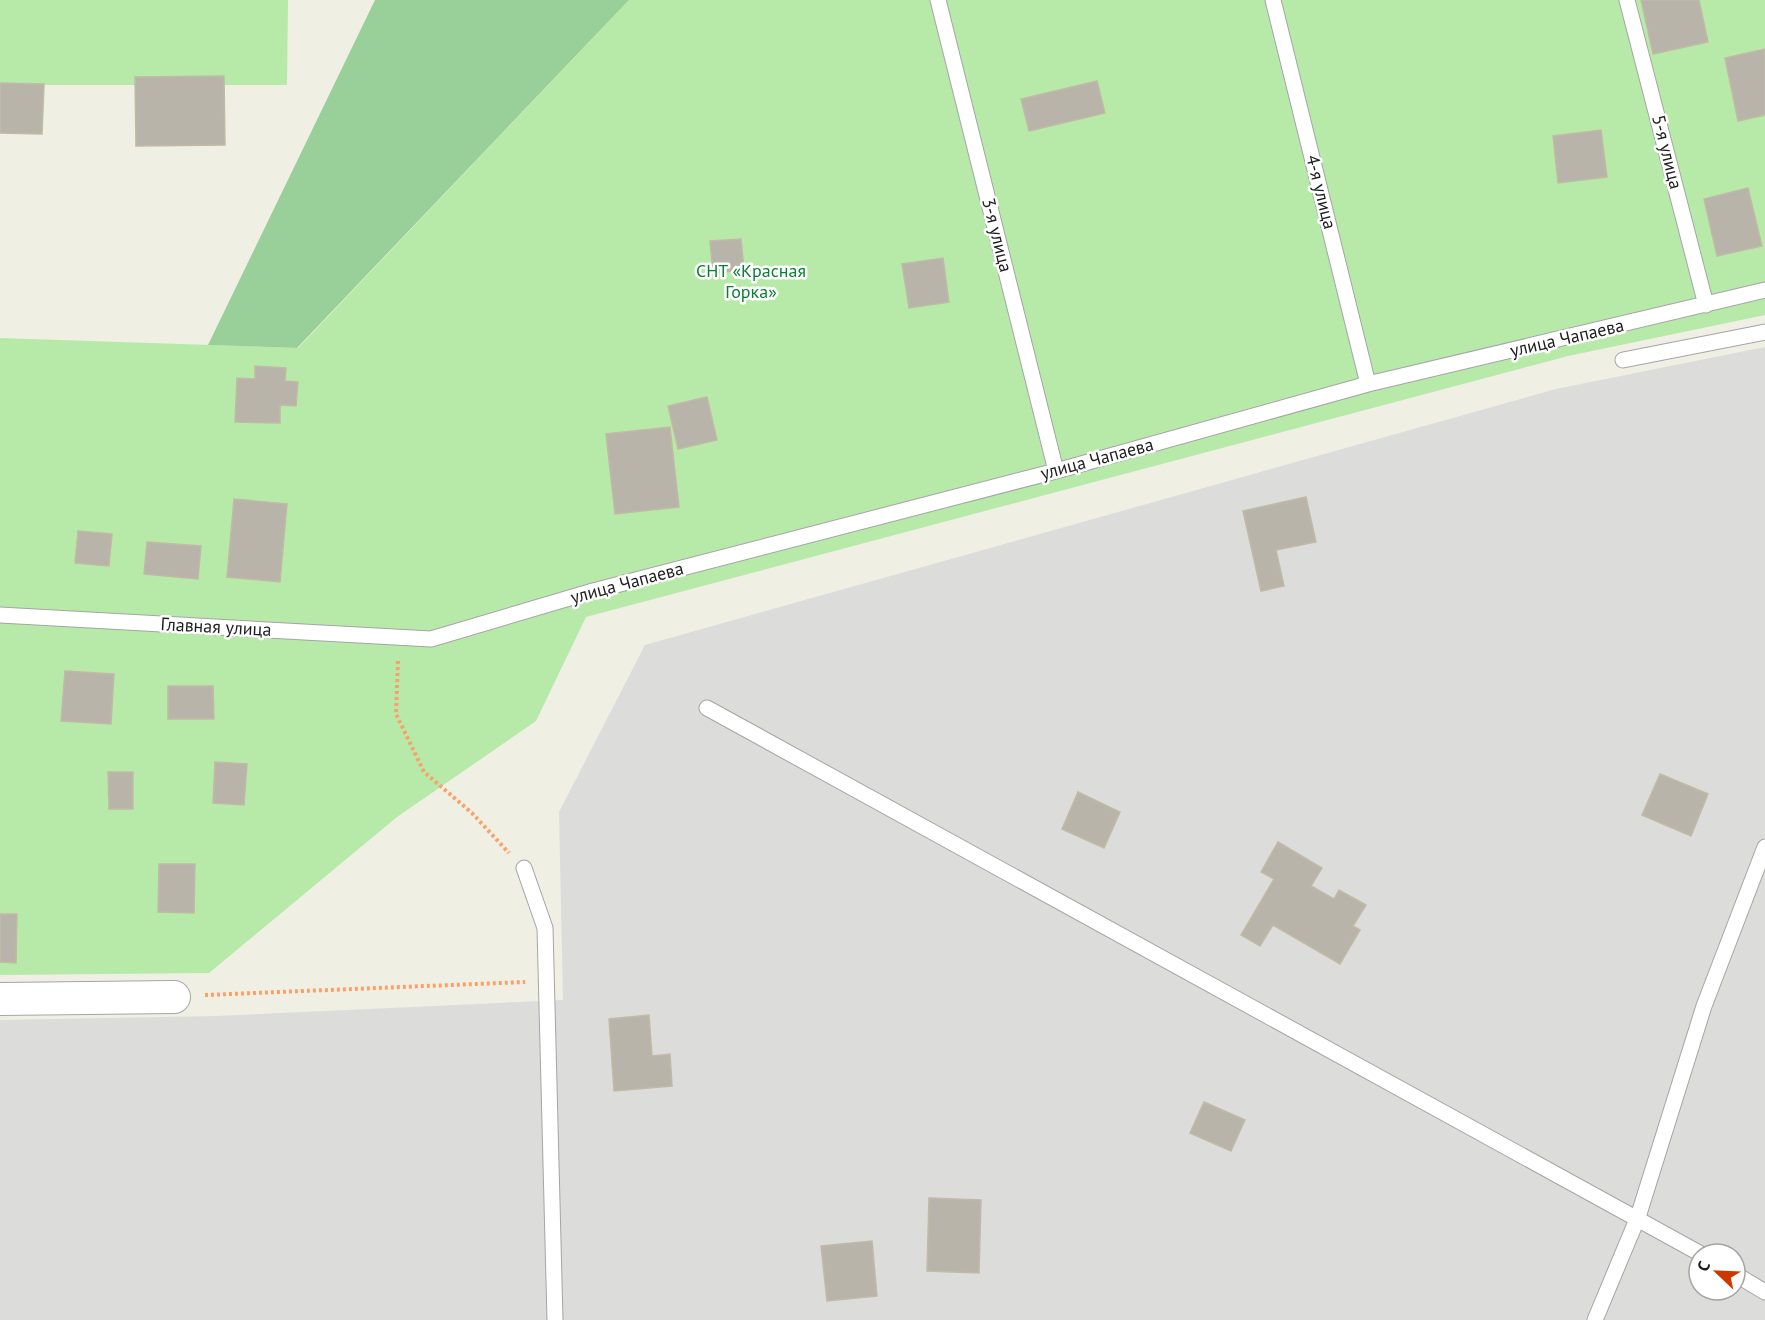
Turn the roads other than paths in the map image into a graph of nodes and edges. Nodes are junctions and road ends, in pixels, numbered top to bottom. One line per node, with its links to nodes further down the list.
1 (938, 0): 9 (lane, 3-я улица)
2 (1273, 0): 8 (lane, 4-я улица)
3 (1627, 0): 5 (lane, 5-я улица)
4 (1765, 290): 5 (lane, улица Чапаева)
5 (1706, 305): 8 (lane, улица Чапаева)
6 (1765, 332): 7 (lane)
7 (1623, 360)
8 (1368, 384): 9 (lane, улица Чапаева)
9 (1056, 471): 11 (lane, улица Чапаева)
10 (0, 615): 11 (lane, Главная улица)
11 (431, 639)
12 (707, 708): 17 (lane)
13 (1765, 847): 17 (lane)
14 (525, 868): 21 (lane)
15 (174, 997): 16 (street)
16 (0, 999)
17 (1638, 1217): 18 (lane); 22 (lane)
18 (1687, 1246)
19 (1747, 1281): 20 (lane)
20 (1765, 1292)
21 (555, 1320)
22 (1595, 1320)

